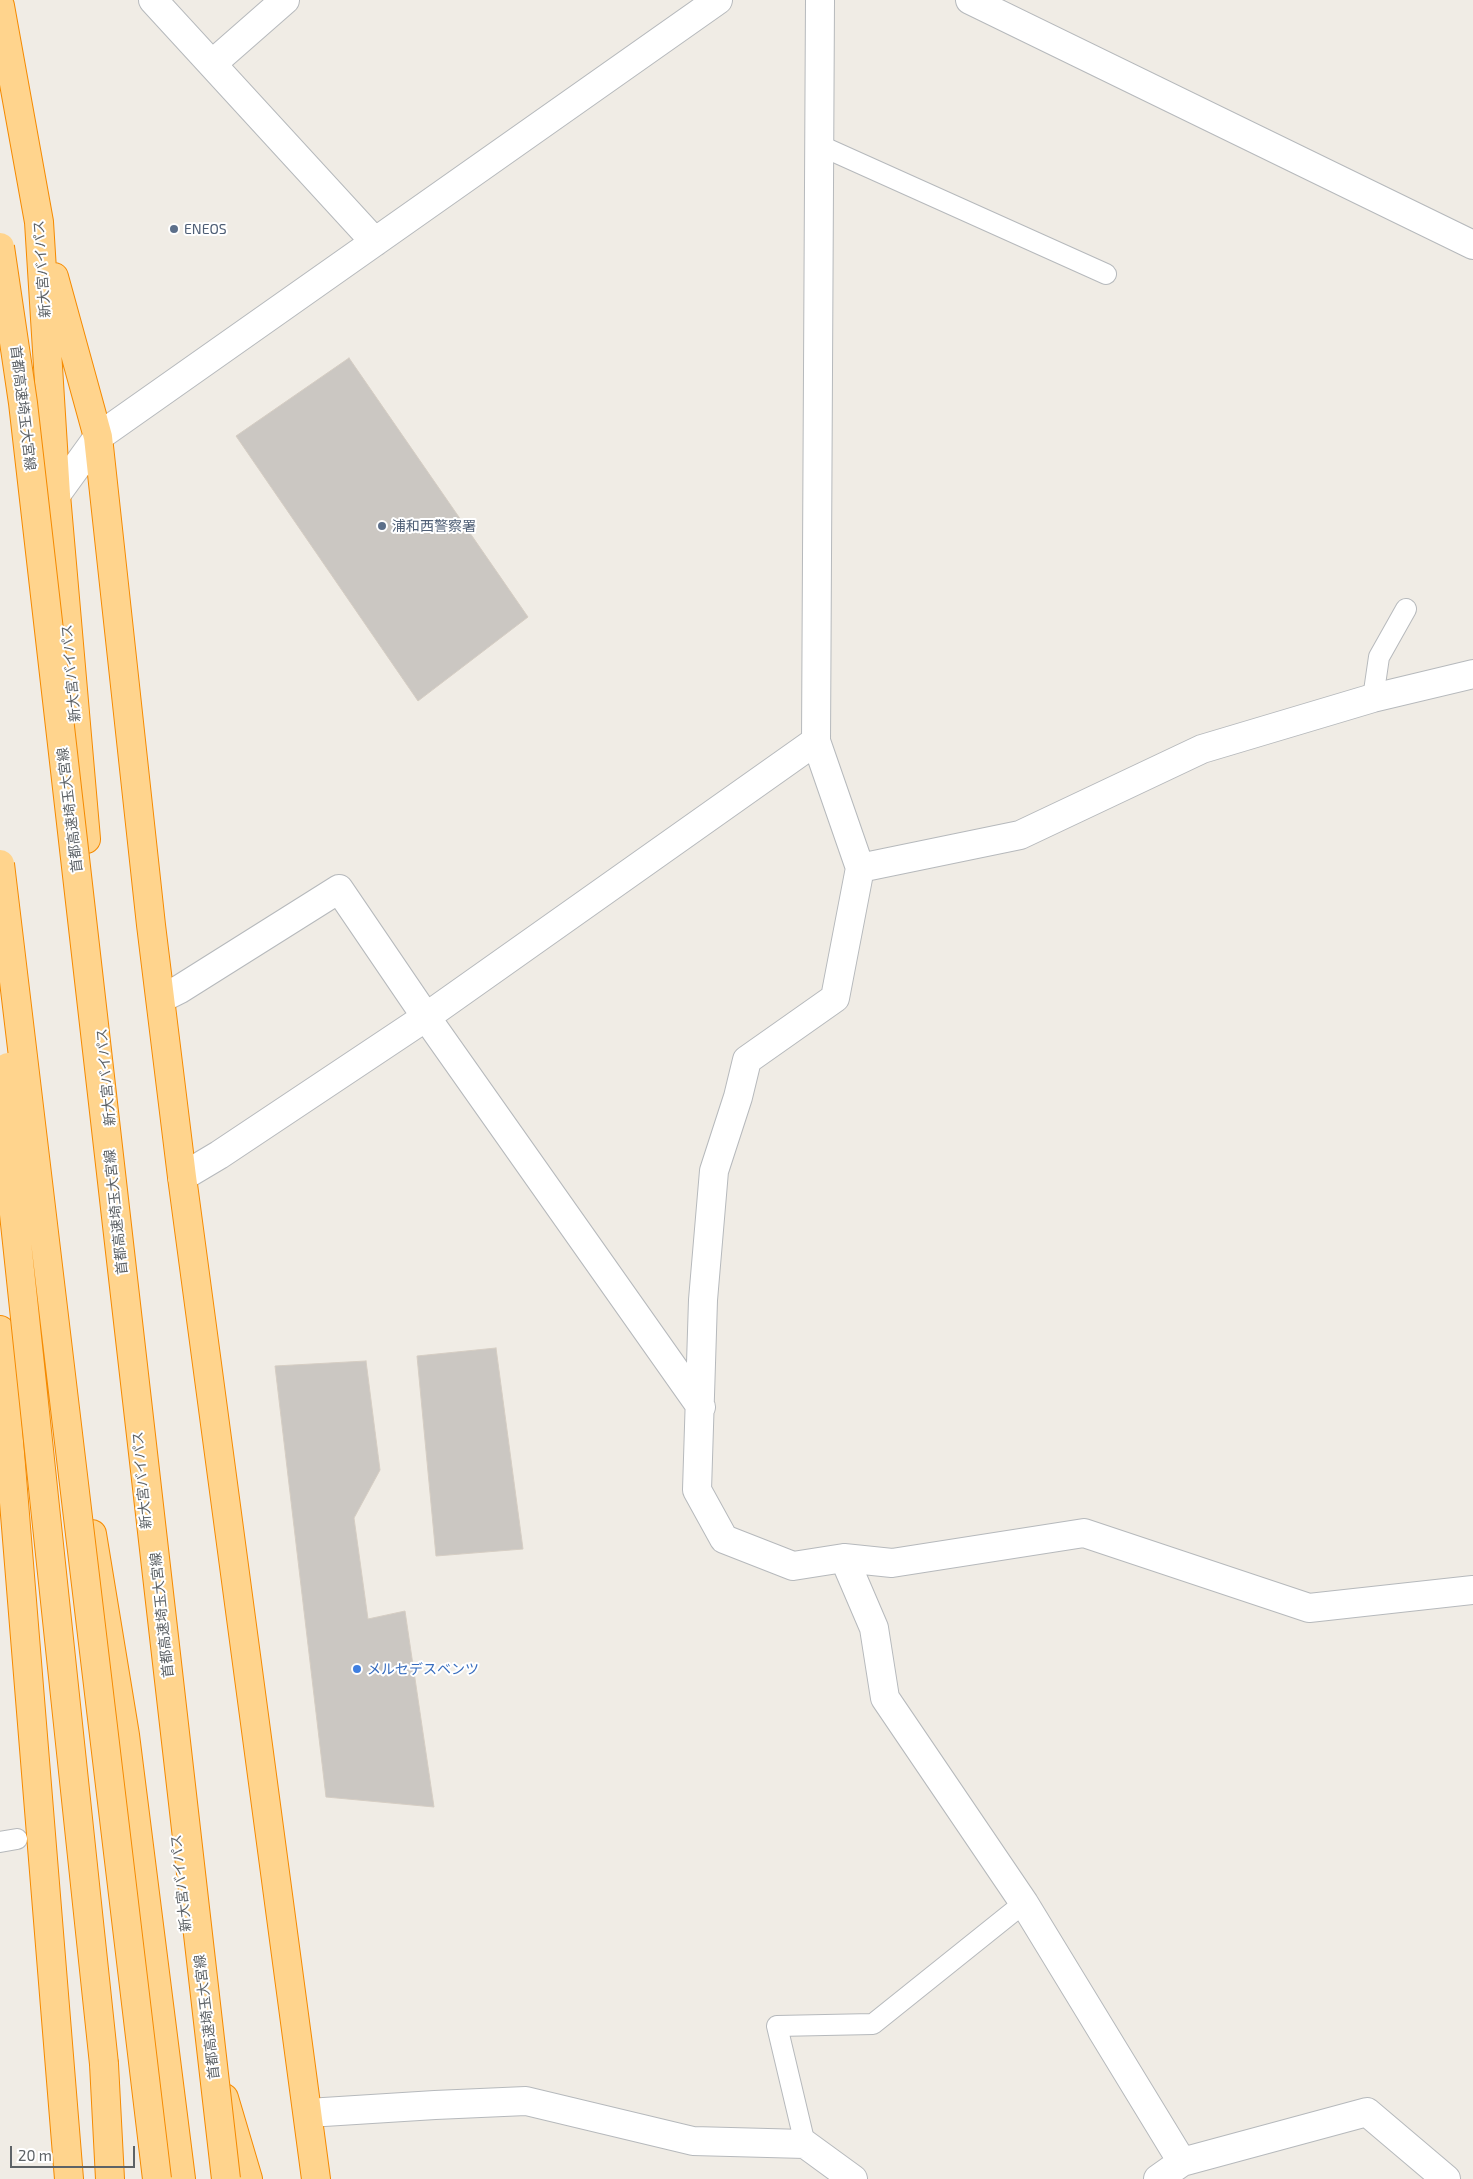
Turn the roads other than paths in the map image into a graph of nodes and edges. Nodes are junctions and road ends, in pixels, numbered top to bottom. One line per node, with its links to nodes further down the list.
1 (153, 0): 7 (street)
2 (285, 0): 7 (street)
3 (718, 0): 10 (street)
4 (820, 0): 8 (street)
5 (970, 0): 11 (street)
6 (0, 6): 9 (highway, 新大宮バイパス)
7 (212, 64): 10 (street)
8 (819, 145): 13 (lane); 19 (street)
9 (39, 222): 14 (highway); 15 (highway, 新大宮バイパス)
10 (375, 242): 14 (street)
11 (1473, 244)
12 (0, 247): 31 (highway, 首都高速埼玉大宮線, bridge)
13 (1106, 274)
14 (98, 437): 15 (street); 23 (highway)
15 (56, 494): 39 (highway, 新大宮バイパス)
16 (1406, 609): 18 (lane)
17 (1473, 674): 18 (street)
18 (1373, 698): 20 (street)
19 (816, 741): 20 (street); 24 (street)
20 (860, 868): 27 (street)
21 (1, 873): 36 (highway, bridge); 37 (highway, bridge)
22 (0, 963): 38 (highway)
23 (162, 998): 24 (street); 25 (highway)
24 (426, 1017): 25 (street); 27 (street)
25 (182, 1177): 32 (highway)
26 (0, 1330): 35 (highway)
27 (701, 1406): 28 (street)
28 (844, 1558): 29 (street); 30 (street)
29 (1473, 1590)
30 (1024, 1903): 33 (lane); 34 (street)
31 (212, 2061): 40 (highway, 首都高速埼玉大宮線, bridge); 41 (highway, bridge)
32 (308, 2113): 33 (street); 42 (highway)
33 (805, 2144): 43 (street)
34 (1182, 2162): 44 (street); 45 (street)
35 (69, 2179)
36 (110, 2179)
37 (157, 2179)
38 (182, 2179)
39 (213, 2179)
40 (226, 2179)
41 (248, 2179)
42 (316, 2179)
43 (853, 2179)
44 (1158, 2179)
45 (1446, 2179)

